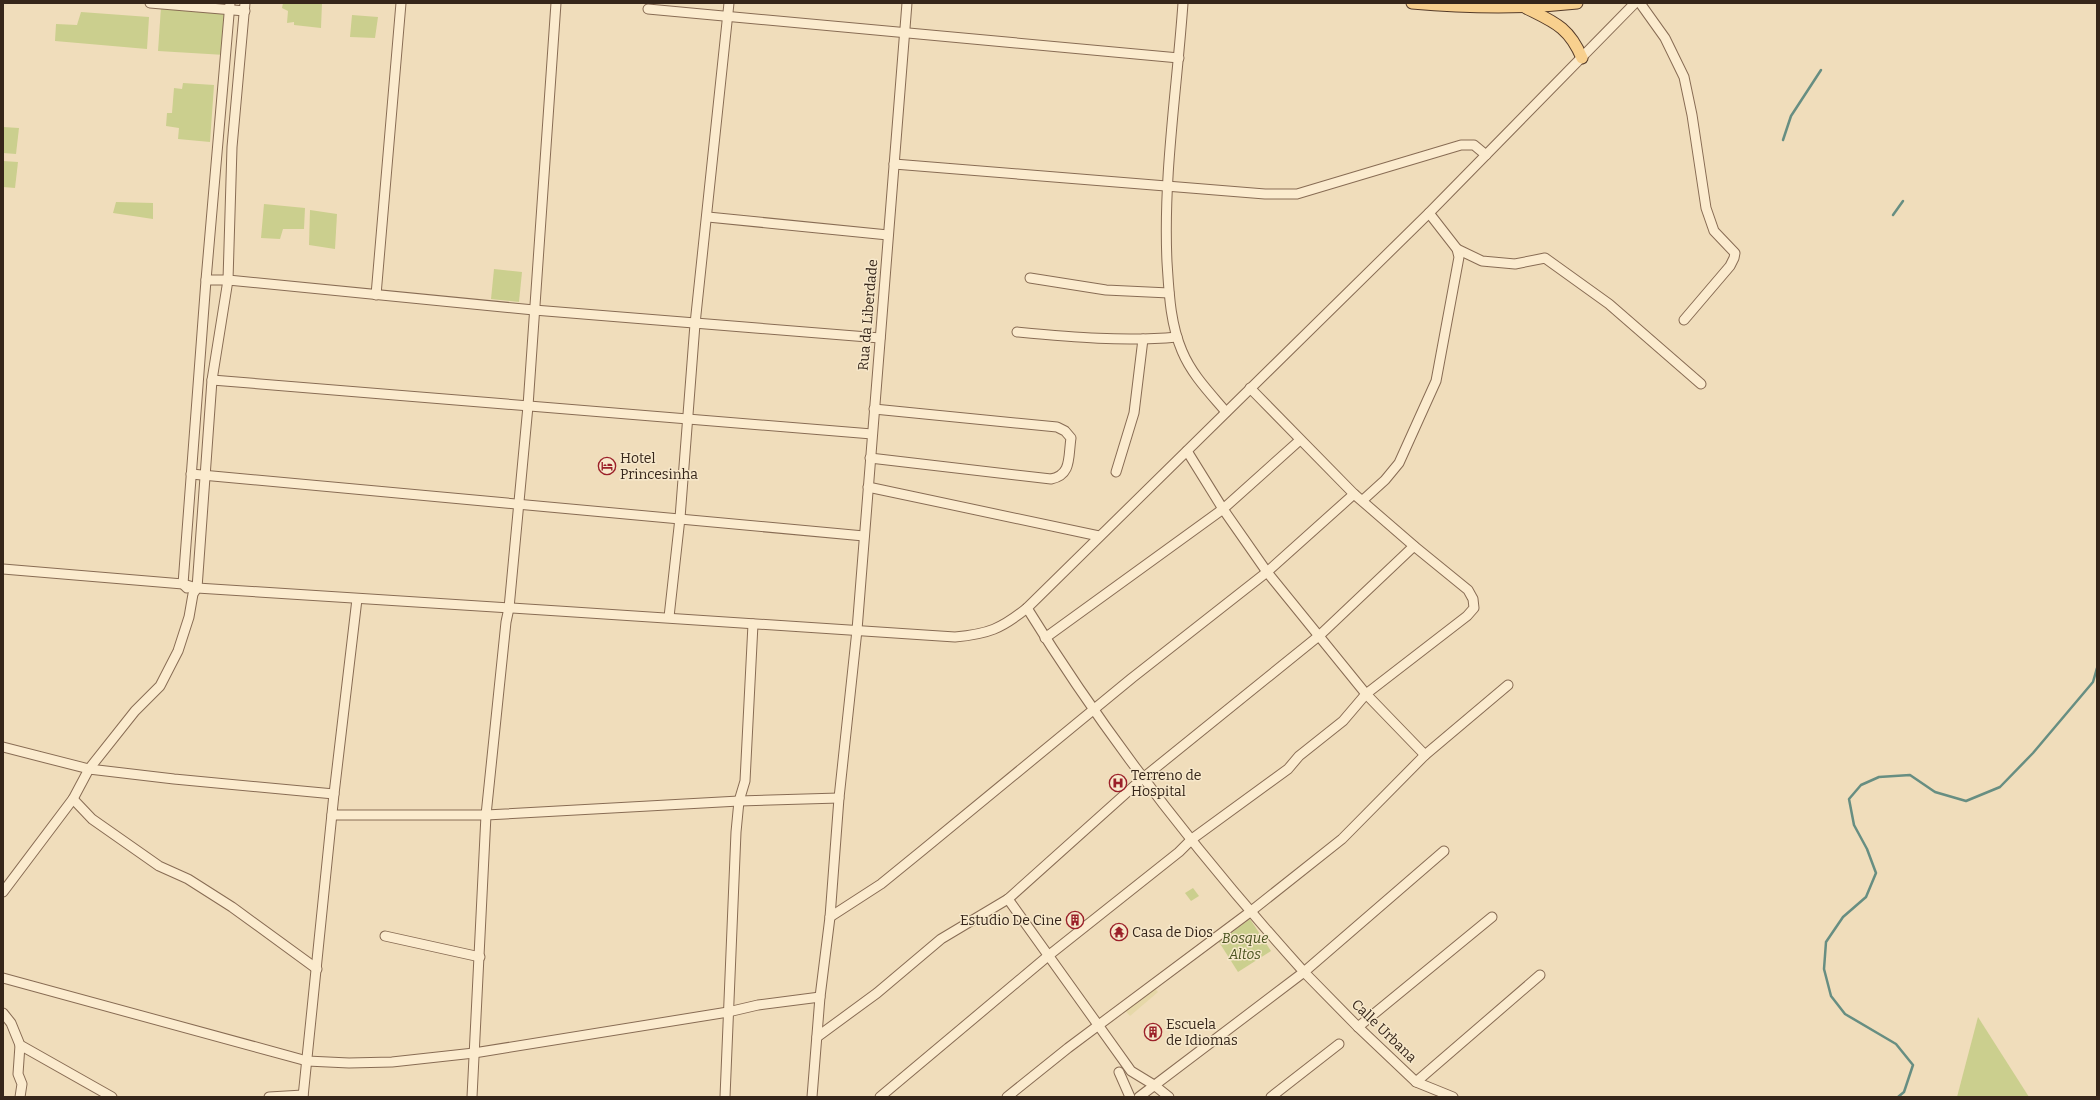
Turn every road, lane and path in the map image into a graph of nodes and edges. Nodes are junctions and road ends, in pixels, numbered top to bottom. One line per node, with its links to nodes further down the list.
1 (150, 3): 12 (street)
2 (401, 3): 31 (street)
3 (556, 3): 32 (street)
4 (729, 3): 16 (street)
5 (908, 3): 17 (street, Rua da Liberdade)
6 (1183, 3): 18 (street)
7 (1412, 3): 11 (main road)
8 (1577, 3): 14 (main road)
9 (1635, 3): 19 (street)
10 (1640, 3): 33 (street)
11 (1428, 4): 14 (main road)
12 (230, 6): 13 (street); 28 (street)
13 (245, 7): 29 (street)
14 (1526, 8): 19 (main road)
15 (648, 9): 16 (street)
16 (728, 17): 17 (street); 24 (street)
17 (905, 33): 18 (street); 21 (street, Rua da Liberdade)
18 (1179, 58): 22 (street)
19 (1582, 58): 20 (street)
20 (1486, 154): 22 (street); 23 (street)
21 (894, 164): 22 (street); 25 (street, Rua da Liberdade)
22 (1167, 186): 30 (street)
23 (1429, 213): 26 (street); 41 (street)
24 (708, 217): 25 (street); 34 (street)
25 (888, 235): 37 (street, Rua da Liberdade)
26 (1457, 249): 40 (street); 55 (street)
27 (1030, 278): 30 (street)
28 (206, 280): 29 (street); 51 (street)
29 (228, 280): 31 (street); 39 (street)
30 (1169, 293): 36 (street)
31 (376, 295): 32 (street)
32 (534, 310): 34 (street); 42 (street)
33 (1684, 320)
34 (695, 324): 37 (street); 45 (street)
35 (1017, 332): 38 (street)
36 (1178, 337): 38 (street); 44 (street)
37 (880, 338): 43 (street, Rua da Liberdade)
38 (1143, 340): 50 (street)
39 (212, 380): 42 (street); 52 (street)
40 (1700, 384)
41 (1250, 388): 44 (street); 47 (street)
42 (528, 406): 45 (street); 56 (street)
43 (874, 409): 46 (street, Rua da Liberdade); 49 (street)
44 (1226, 412): 48 (street)
45 (688, 419): 46 (street); 58 (street)
46 (872, 434): 49 (street, Rua da Liberdade)
47 (1300, 440): 54 (street); 57 (street)
48 (1187, 451): 57 (street); 60 (street)
49 (870, 458): 53 (street, Rua da Liberdade)
50 (1116, 472)
51 (191, 474): 52 (street); 64 (street)
52 (205, 474): 56 (street); 65 (street)
53 (868, 487): 59 (street, Rua da Liberdade); 60 (street)
54 (1354, 494): 55 (street); 63 (street)
55 (1363, 500): 61 (street)
56 (519, 505): 58 (street); 67 (street)
57 (1223, 509): 63 (street); 73 (street)
58 (680, 518): 59 (street); 69 (street)
59 (864, 536): 71 (street, Rua da Liberdade)
60 (1099, 536): 68 (street)
61 (1414, 546): 72 (street); 75 (street)
62 (3, 569): 64 (street)
63 (1267, 572): 72 (street); 76 (street)
64 (183, 584): 65 (street)
65 (195, 591): 66 (street); 79 (street)
66 (357, 599): 67 (street); 81 (street)
67 (509, 608): 69 (street); 86 (street)
68 (1027, 608): 71 (street); 73 (street, Calle Urbana)
69 (669, 617): 70 (street)
70 (753, 624): 71 (street); 84 (street)
71 (857, 630): 82 (street, Rua da Liberdade)
72 (1320, 635): 75 (street); 80 (street)
73 (1045, 638): 76 (street, Calle Urbana)
74 (1508, 685): 78 (street)
75 (1366, 694): 78 (street); 87 (street)
76 (1093, 711): 80 (street, Calle Urbana); 92 (street)
77 (3, 747): 79 (street)
78 (1425, 755): 91 (street)
79 (88, 769): 81 (street); 83 (street)
80 (1143, 778): 87 (street, Calle Urbana); 90 (street)
81 (334, 794): 85 (street)
82 (839, 798): 84 (street); 92 (street, Rua da Liberdade)
83 (73, 799): 89 (street); 97 (street)
84 (739, 801): 86 (street); 102 (street)
85 (332, 815): 86 (street); 97 (street)
86 (486, 815): 96 (street)
87 (1192, 839): 91 (street, Calle Urbana); 95 (street)
88 (1444, 851): 98 (street)
89 (3, 892)
90 (1008, 899): 95 (street); 106 (street)
91 (1250, 912): 98 (street, Calle Urbana); 104 (street)
92 (830, 917): 101 (street, Rua da Liberdade)
93 (1492, 917): 105 (street)
94 (385, 936): 96 (street)
95 (1048, 956): 104 (street); 121 (street)
96 (480, 957): 109 (street)
97 (317, 969): 110 (street)
98 (1304, 972): 105 (street, Calle Urbana); 113 (street)
99 (1540, 975): 112 (street)
100 (3, 978): 110 (street)
101 (820, 997): 102 (street); 106 (street, Rua da Liberdade)
102 (728, 1012): 109 (street); 119 (street)
103 (3, 1013): 108 (street)
104 (1098, 1026): 113 (street); 122 (street)
105 (1358, 1027): 112 (street, Calle Urbana)
106 (816, 1037): 120 (street, Rua da Liberdade)
107 (1339, 1044): 126 (street)
108 (20, 1045): 115 (street); 116 (street)
109 (474, 1053): 110 (street); 118 (street)
110 (307, 1061): 114 (street)
111 (1119, 1072): 123 (street)
112 (1416, 1082): 127 (street, Calle Urbana)
113 (1154, 1085): 124 (street); 125 (street)
114 (303, 1096): 117 (street)
115 (20, 1097)
116 (112, 1097)
117 (270, 1097)
118 (472, 1097)
119 (725, 1097)
120 (812, 1097)
121 (880, 1097)
122 (1007, 1097)
123 (1130, 1097)
124 (1139, 1097)
125 (1169, 1097)
126 (1270, 1097)
127 (1453, 1097)

